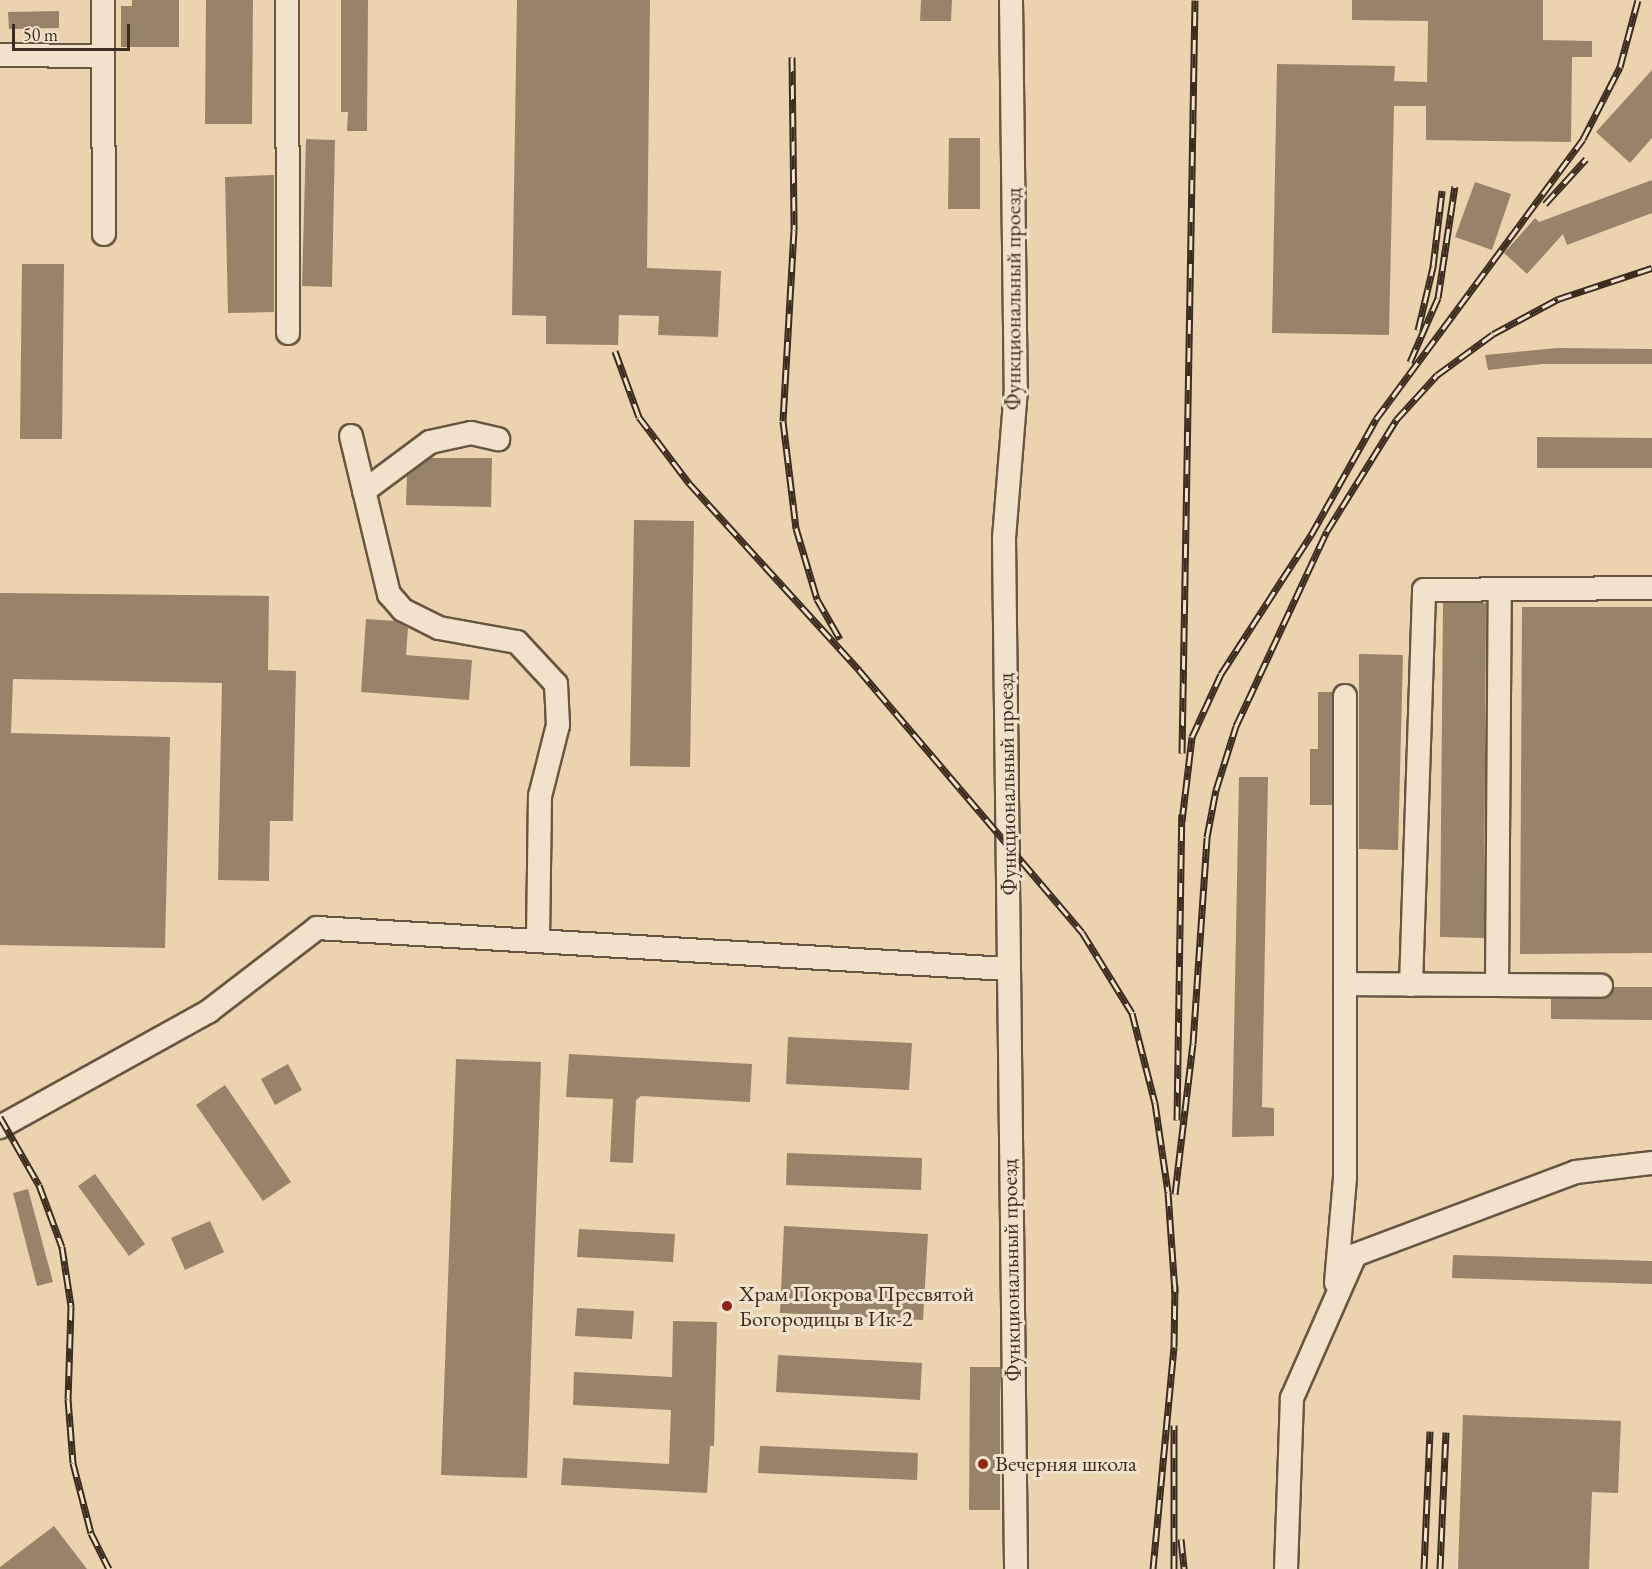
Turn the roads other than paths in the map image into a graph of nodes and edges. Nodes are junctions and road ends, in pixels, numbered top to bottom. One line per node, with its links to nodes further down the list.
1 (103, 0): 5 (street)
2 (287, 0): 7 (street)
3 (1011, 0): 15 (street, Функциональный проезд)
4 (0, 55): 5 (street)
5 (102, 56): 6 (street)
6 (105, 234)
7 (288, 333)
8 (351, 436): 10 (street)
9 (498, 439): 10 (street)
10 (364, 491): 14 (street)
11 (1652, 588): 12 (street)
12 (1500, 590): 17 (street); 18 (street)
13 (1345, 696): 16 (street)
14 (538, 940): 15 (street); 20 (street)
15 (1008, 969): 23 (street, Функциональный проезд)
16 (1345, 984): 17 (street); 22 (street)
17 (1411, 985): 18 (street)
18 (1497, 986): 19 (street)
19 (1601, 986)
20 (0, 1127)
21 (1652, 1163): 22 (street)
22 (1334, 1303): 24 (street)
23 (1016, 1569)
24 (1286, 1569)

